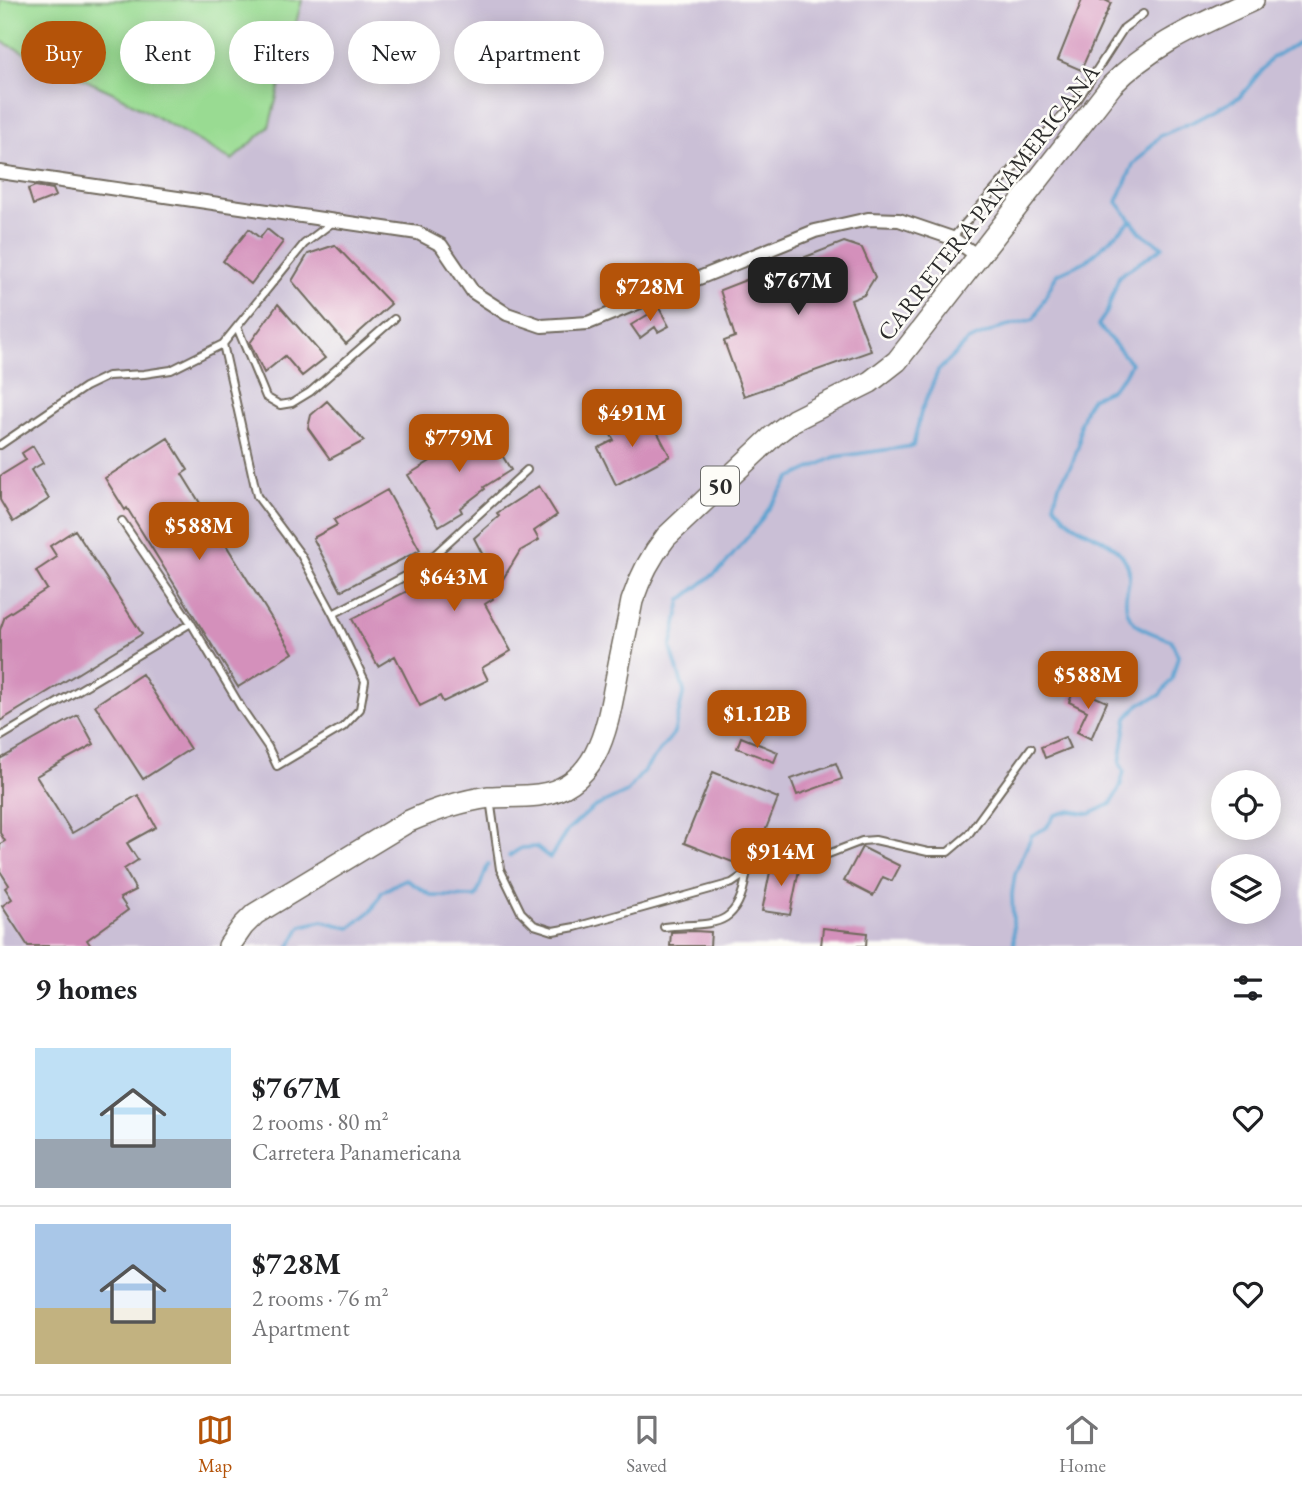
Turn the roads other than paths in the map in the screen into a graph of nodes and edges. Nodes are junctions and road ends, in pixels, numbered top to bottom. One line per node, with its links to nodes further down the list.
1 (1253, 0): 6 (highway, CARRETERA PANAMERICANA / 50)
2 (1143, 13): 5 (lane)
3 (0, 172): 4 (street)
4 (334, 221): 5 (street); 8 (lane)
5 (952, 238): 6 (street)
6 (979, 257): 17 (highway, CARRETERA PANAMERICANA / 50)
7 (394, 319): 8 (lane)
8 (237, 327): 9 (lane)
9 (223, 344): 10 (lane); 13 (lane)
10 (1, 445)
11 (527, 470): 13 (lane)
12 (122, 521): 14 (lane)
13 (333, 614): 14 (lane)
14 (191, 623): 15 (lane)
15 (0, 737)
16 (1031, 748): 18 (lane)
17 (489, 797): 18 (lane); 20 (highway, CARRETERA PANAMERICANA / 50)
18 (746, 876): 19 (lane)
19 (664, 927)
20 (229, 946)

